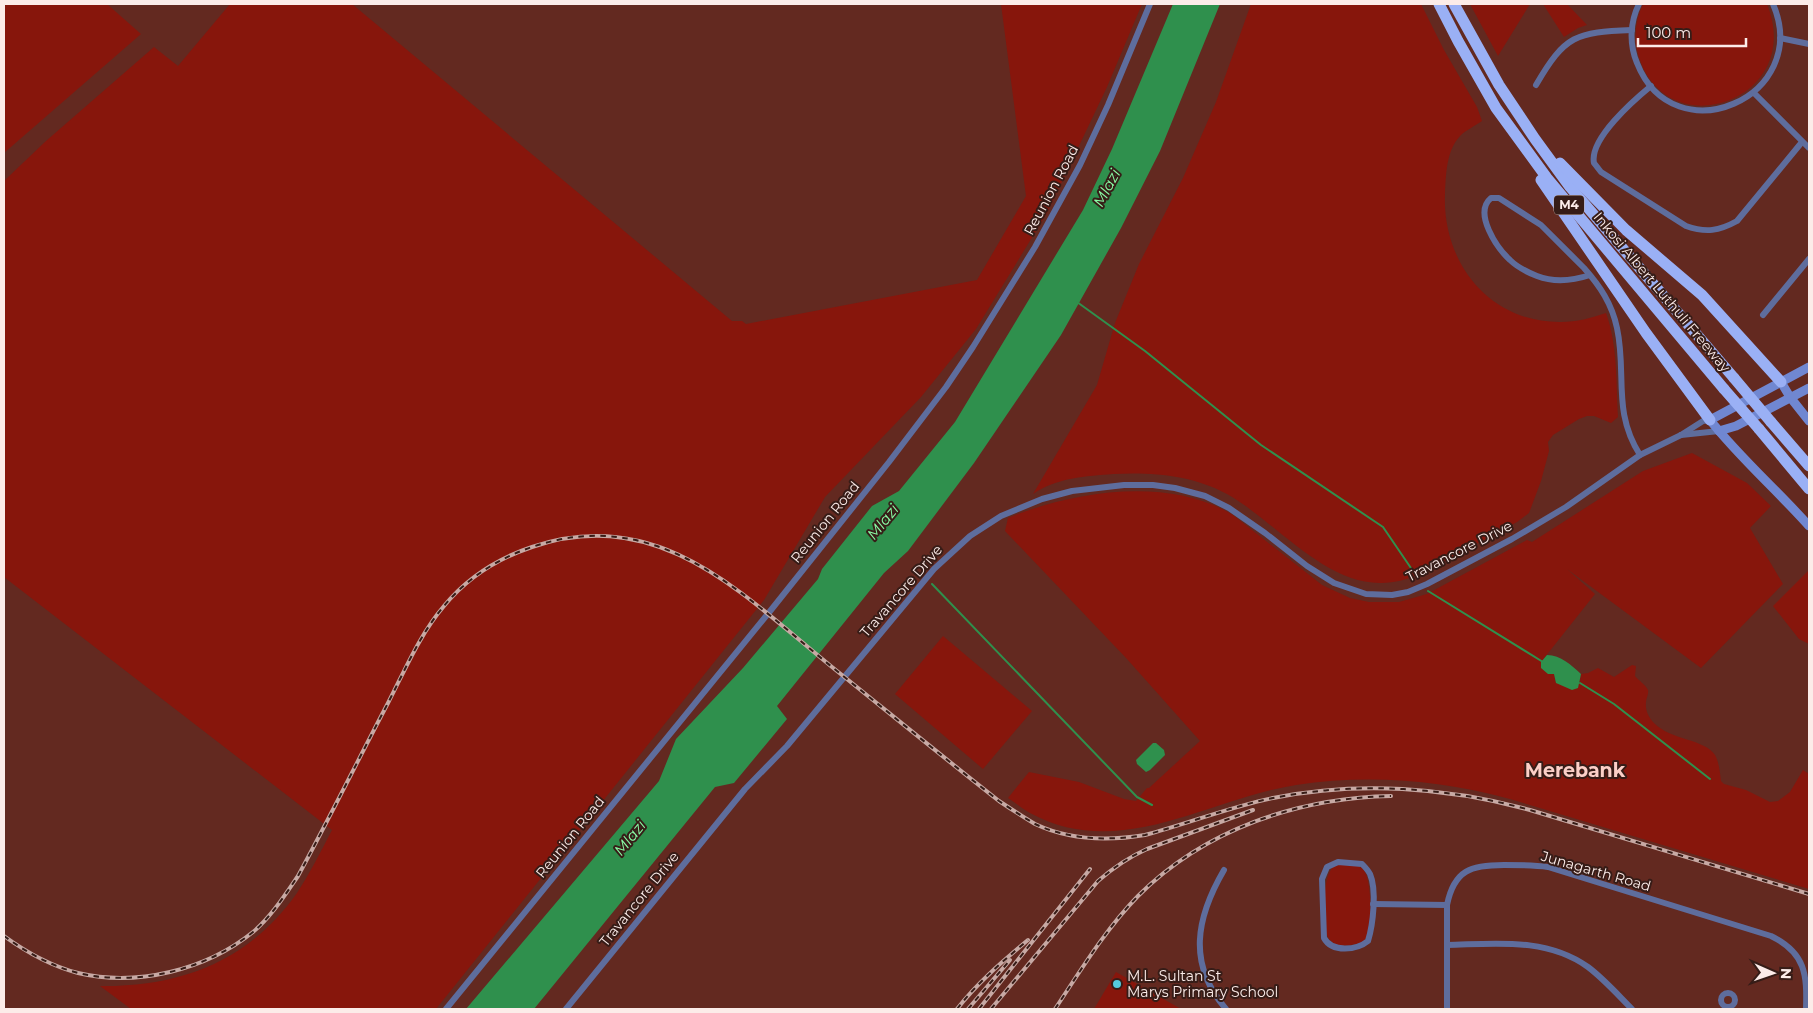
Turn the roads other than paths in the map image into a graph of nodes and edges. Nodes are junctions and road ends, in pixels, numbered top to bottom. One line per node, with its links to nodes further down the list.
1 (1150, 4): 36 (street, Reunion Road)
2 (1439, 4): 12 (highway, Inkosi Albert Luthuli Freeway / M4)
3 (1454, 4): 13 (highway, Inkosi Albert Luthuli Freeway / M4)
4 (1639, 4): 6 (street)
5 (1772, 4): 7 (street)
6 (1632, 30): 9 (street); 10 (street)
7 (1780, 38): 8 (street); 11 (street)
8 (1809, 44)
9 (1536, 85)
10 (1650, 86): 11 (street); 14 (street)
11 (1754, 93): 14 (street)
12 (1496, 108): 23 (highway); 29 (highway, Inkosi Albert Luthuli Freeway / M4, bridge)
13 (1535, 139): 20 (highway); 28 (highway, Inkosi Albert Luthuli Freeway / M4, bridge)
14 (1802, 142): 15 (street)
15 (1809, 148)
16 (1809, 259): 18 (street)
17 (1590, 275): 17 (street); 27 (street)
18 (1764, 315)
19 (1809, 367): 20 (street)
20 (1781, 382): 22 (street); 23 (street)
21 (1809, 388): 22 (street)
22 (1790, 397): 24 (street); 25 (street)
23 (1710, 420): 25 (street); 26 (street)
24 (1809, 421)
25 (1719, 431): 26 (street); 30 (street)
26 (1681, 435): 27 (street, Travancore Drive)
27 (1640, 455): 37 (street, Travancore Drive)
28 (1809, 466)
29 (1809, 489)
30 (1809, 526)
31 (1224, 870): 38 (street)
32 (1373, 904): 32 (street); 33 (street)
33 (1447, 905): 34 (street, Junagarth Road); 35 (street, Junagarth Road)
34 (1447, 945): 39 (street, Junagarth Road); 40 (street)
35 (1807, 971): 41 (street, Junagarth Road)
36 (446, 1009)
37 (566, 1009)
38 (1226, 1009)
39 (1448, 1009)
40 (1632, 1009)
41 (1806, 1009)

